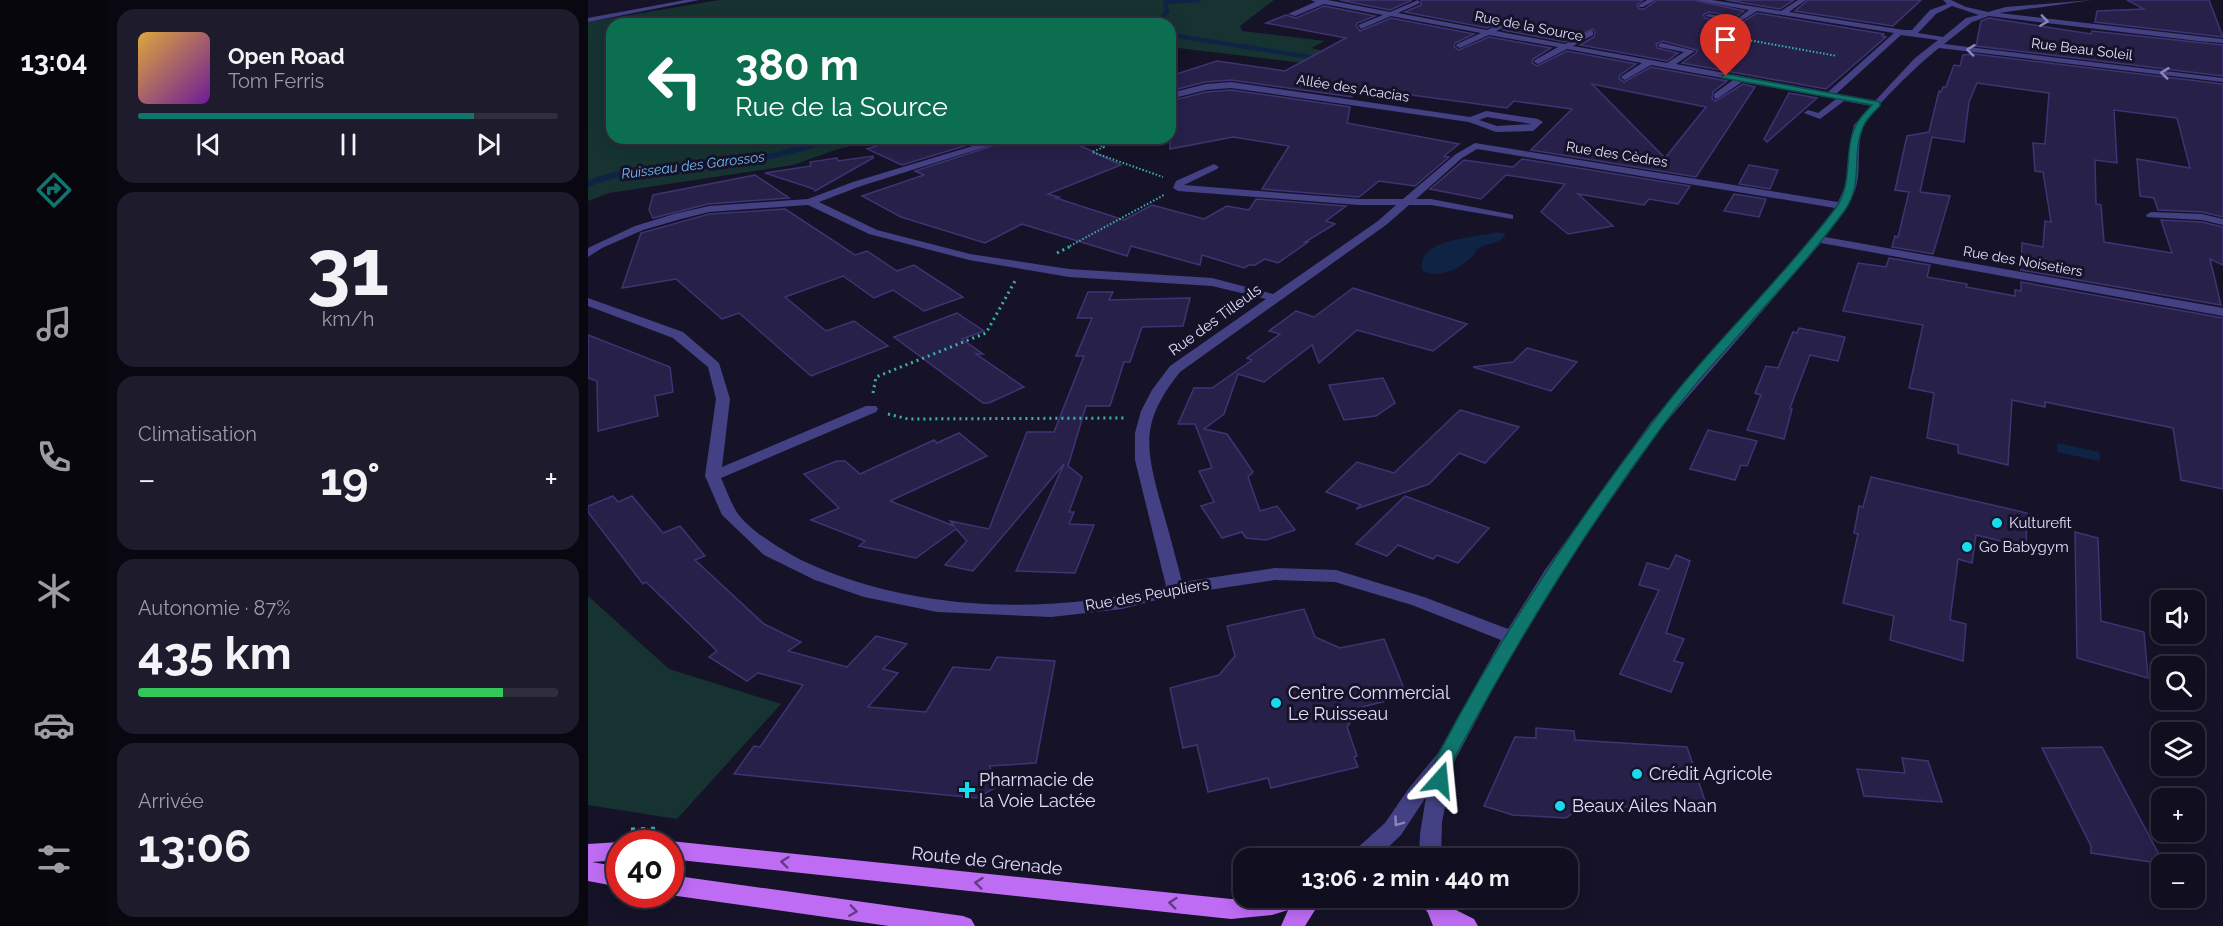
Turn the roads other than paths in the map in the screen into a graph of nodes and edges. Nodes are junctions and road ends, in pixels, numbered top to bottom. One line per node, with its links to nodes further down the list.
1 (696, 0): 17 (street)
2 (1314, 0): 7 (street, Rue de la Source)
3 (1652, 0): 10 (street)
4 (1699, 0): 11 (street)
5 (1803, 0): 12 (street)
6 (2089, 0): 13 (street)
7 (1325, 1): 14 (street); 15 (street, Rue de la Source)
8 (1418, 2): 15 (street)
9 (1949, 2): 13 (street); 21 (street)
10 (1641, 6)
11 (1756, 9): 12 (street); 16 (street)
12 (1783, 13): 21 (street)
13 (1986, 13): 23 (street); 24 (street, one-way to 24)
14 (1292, 14)
15 (1390, 14): 19 (street); 20 (street, Rue de la Source)
16 (1709, 16)
17 (588, 20)
18 (1513, 20): 20 (street)
19 (1360, 27)
20 (1488, 32): 27 (street); 28 (street, Rue de la Source)
21 (1906, 32): 23 (street); 39 (street)
22 (1590, 33): 28 (street)
23 (1944, 39): 26 (street)
24 (2223, 41)
25 (1662, 45): 31 (street)
26 (1937, 45): 34 (street, Rue Beau Soleil, one-way to 26); 41 (street)
27 (1460, 46)
28 (1565, 47): 29 (street); 30 (street, Rue de la Source)
29 (1538, 62)
30 (1649, 62): 31 (street, Rue de la Source); 32 (street)
31 (1668, 66): 33 (street, Rue de la Source)
32 (1625, 78)
33 (1740, 79): 38 (street); 39 (street, Rue de la Source)
34 (2223, 80)
35 (1176, 85): 36 (street, Allée des Acacias)
36 (1231, 85): 37 (street, Allée des Acacias); 44 (street, Allée des Acacias)
37 (1176, 94)
38 (1717, 96)
39 (1830, 96): 40 (street, Rue de la Source)
40 (1842, 98): 41 (street, Rue de la Source); 42 (street)
41 (1877, 104): 51 (street)
42 (1808, 113)
43 (1511, 117): 44 (street, Allée des Acacias); 45 (street); 45 (street, Allée des Acacias)
44 (1471, 120): 45 (street, Allée des Acacias)
45 (1496, 129): 47 (street)
46 (989, 144): 49 (street)
47 (1475, 146): 50 (street); 51 (street, Rue des Cèdres)
48 (1214, 167): 50 (street)
49 (810, 202): 56 (street); 57 (street)
50 (1406, 202): 53 (street); 57 (street, Rue des Tilleuls)
51 (1842, 206): 55 (street)
52 (2151, 215): 54 (street)
53 (1509, 217)
54 (2223, 222)
55 (1818, 239): 59 (street, Rue des Noisetiers); 63 (street)
56 (588, 254)
57 (1274, 298): 62 (street, Rue des Tilleuls)
58 (588, 302): 61 (street)
59 (2223, 312)
60 (871, 409): 61 (street)
61 (712, 476): 62 (street, Rue des Peupliers)
62 (1175, 589): 63 (street, Rue des Peupliers)
63 (1512, 637): 64 (street)
64 (1425, 798): 65 (street, one-way to 65); 66 (street)
65 (1373, 848)
66 (1429, 848)
67 (684, 851): 73 (main road, Route de Grenade, one-way to 67)
68 (606, 852): 69 (main road)
69 (588, 853)
70 (588, 871): 71 (main road)
71 (606, 874)
72 (684, 887): 76 (main road, one-way to 76)
73 (1241, 908)
74 (1303, 908): 77 (main road)
75 (1438, 908): 78 (main road)
76 (963, 926)
77 (1293, 926)
78 (1466, 926)

